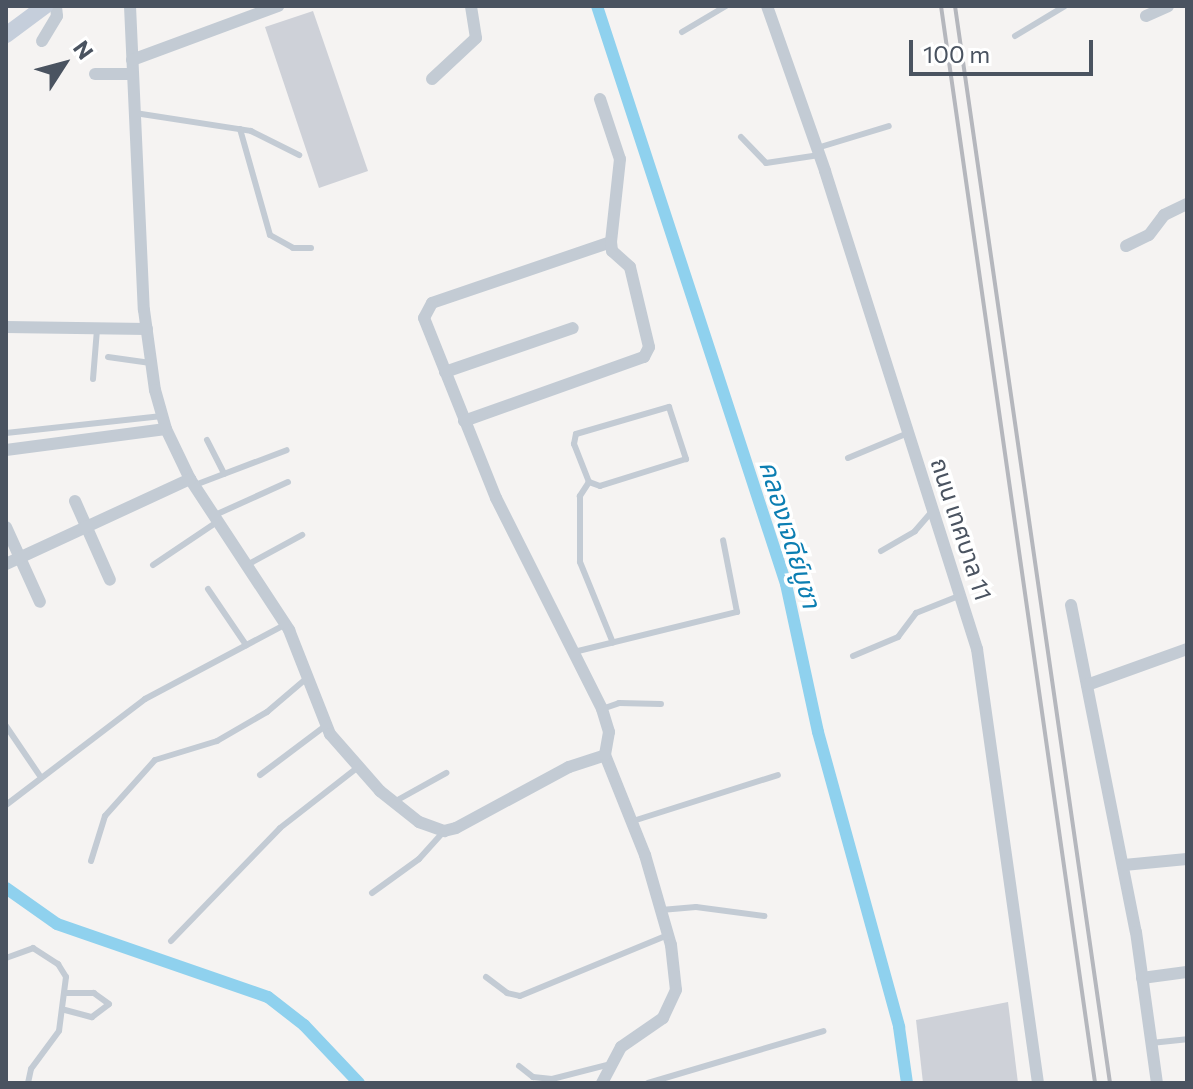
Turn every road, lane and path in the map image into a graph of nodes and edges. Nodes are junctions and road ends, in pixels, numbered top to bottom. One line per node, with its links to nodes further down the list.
1 (45, 6): 14 (street)
2 (56, 6): 16 (street)
3 (130, 6): 17 (street)
4 (235, 6): 12 (street)
5 (278, 6): 12 (street)
6 (471, 6): 20 (street)
7 (726, 6): 13 (lane)
8 (767, 6): 26 (street, ถนน เทศบาล 11)
9 (1065, 6): 15 (lane)
10 (1168, 6): 11 (street)
11 (1146, 16)
12 (235, 22): 17 (street)
13 (682, 32)
14 (6, 35)
15 (1015, 36)
16 (42, 41)
17 (132, 60): 19 (street)
18 (95, 74): 19 (street)
19 (133, 74): 22 (street)
20 (432, 79)
21 (600, 99): 29 (street)
22 (135, 113): 24 (lane); 35 (street)
23 (889, 126): 26 (lane)
24 (240, 129): 27 (lane); 31 (lane)
25 (741, 137): 26 (lane)
26 (818, 152): 43 (street, ถนน เทศบาล 11)
27 (299, 155)
28 (1187, 204): 30 (street)
29 (611, 242): 38 (street); 40 (street)
30 (1126, 246)
31 (311, 248)
32 (6, 327): 34 (street)
33 (573, 328): 38 (street)
34 (97, 329): 35 (street); 39 (lane)
35 (147, 329): 37 (street)
36 (108, 357): 37 (lane)
37 (151, 363): 41 (street)
38 (445, 372): 40 (street)
39 (93, 379)
40 (464, 421): 73 (street)
41 (164, 422): 42 (lane); 45 (street); 49 (street)
42 (6, 433)
43 (908, 433): 47 (lane); 53 (street, ถนน เทศบาล 11)
44 (207, 440): 48 (lane)
45 (6, 450)
46 (287, 450): 48 (lane)
47 (848, 458)
48 (224, 474): 49 (lane)
49 (192, 482): 54 (street); 56 (street)
50 (288, 482): 54 (lane)
51 (589, 482): 51 (lane); 70 (lane)
52 (75, 501): 56 (street)
53 (933, 510): 59 (lane); 66 (street, ถนน เทศบาล 11)
54 (215, 519): 62 (lane); 63 (street)
55 (6, 527): 60 (street)
56 (89, 528): 60 (street); 64 (street)
57 (302, 535): 63 (lane)
58 (723, 540): 70 (lane)
59 (881, 551)
60 (19, 558): 61 (street); 67 (street)
61 (6, 564)
62 (153, 565)
63 (247, 565): 69 (street)
64 (110, 580)
65 (208, 589): 71 (lane)
66 (961, 595): 74 (lane); 113 (street, ถนน เทศบาล 11)
67 (40, 602)
68 (1071, 605): 76 (street)
69 (285, 625): 71 (lane); 75 (street)
70 (613, 643): 73 (lane)
71 (246, 645): 86 (lane)
72 (1187, 649): 76 (street)
73 (571, 653): 78 (street)
74 (853, 656)
75 (309, 675): 79 (street); 92 (lane)
76 (1087, 685): 93 (street)
77 (661, 704): 78 (lane)
78 (602, 709): 81 (street)
79 (328, 724): 82 (street); 84 (lane)
80 (6, 726): 86 (lane)
81 (605, 755): 89 (street); 90 (street)
82 (358, 767): 87 (street); 98 (lane)
83 (446, 773): 87 (lane)
84 (260, 775)
85 (778, 775): 89 (lane)
86 (40, 776): 88 (lane)
87 (394, 802): 90 (street)
88 (6, 805)
89 (632, 821): 95 (street)
90 (444, 831): 94 (lane)
91 (1187, 859): 93 (street)
92 (91, 861)
93 (1124, 865): 102 (street)
94 (372, 893)
95 (661, 910): 96 (lane); 97 (street)
96 (764, 916)
97 (668, 935): 101 (lane); 108 (street)
98 (171, 941)
99 (6, 958): 103 (lane)
100 (1187, 972): 102 (street)
101 (486, 977)
102 (1142, 978): 107 (street)
103 (67, 993): 104 (lane); 104 (lane)
104 (65, 1010): 110 (lane)
105 (823, 1031): 112 (lane)
106 (1187, 1039): 107 (lane)
107 (1151, 1043): 114 (street)
108 (607, 1065): 109 (lane); 111 (street)
109 (519, 1066)
110 (28, 1083)
111 (602, 1083)
112 (648, 1083)
113 (1038, 1083)
114 (1157, 1083)

